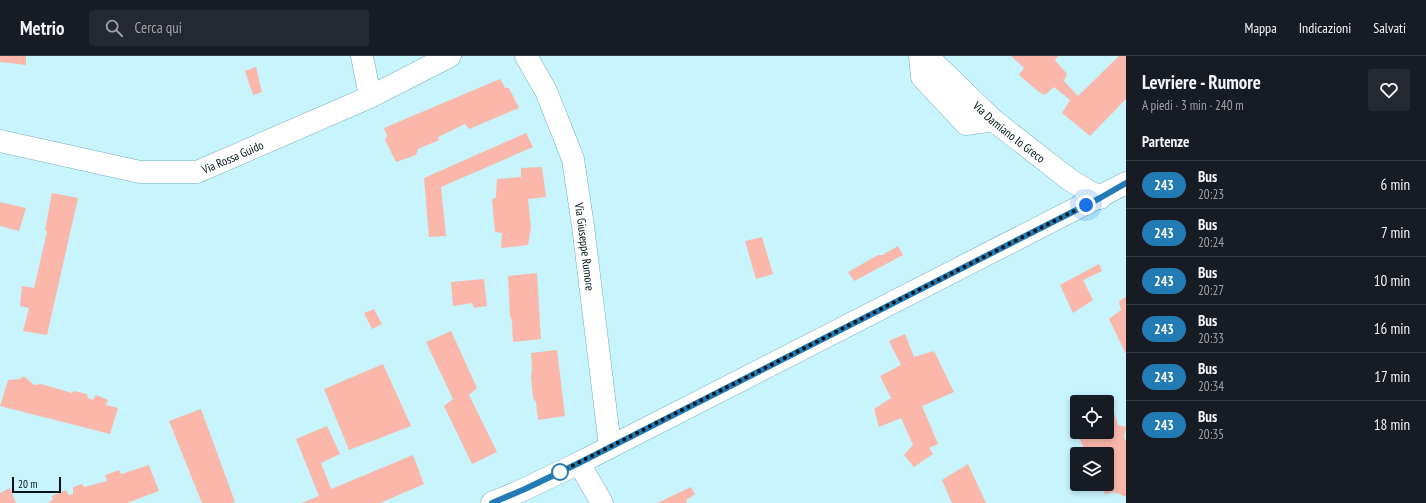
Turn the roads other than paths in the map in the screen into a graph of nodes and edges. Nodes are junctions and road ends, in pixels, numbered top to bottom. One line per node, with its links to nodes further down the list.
1 (362, 56): 6 (street)
2 (450, 56): 6 (street, Via Rossa Guido)
3 (526, 56): 11 (street, Via Giuseppe Rumore)
4 (920, 56): 7 (street)
5 (927, 56): 7 (street, Via Damiano lo Greco)
6 (370, 97): 8 (street, Via Rossa Guido)
7 (993, 120): 10 (street, Via Damiano lo Greco)
8 (0, 141)
9 (1126, 183): 10 (street)
10 (1100, 198): 11 (street)
11 (610, 446): 12 (street)
12 (579, 463): 13 (street); 14 (street)
13 (492, 503)
14 (602, 503)

